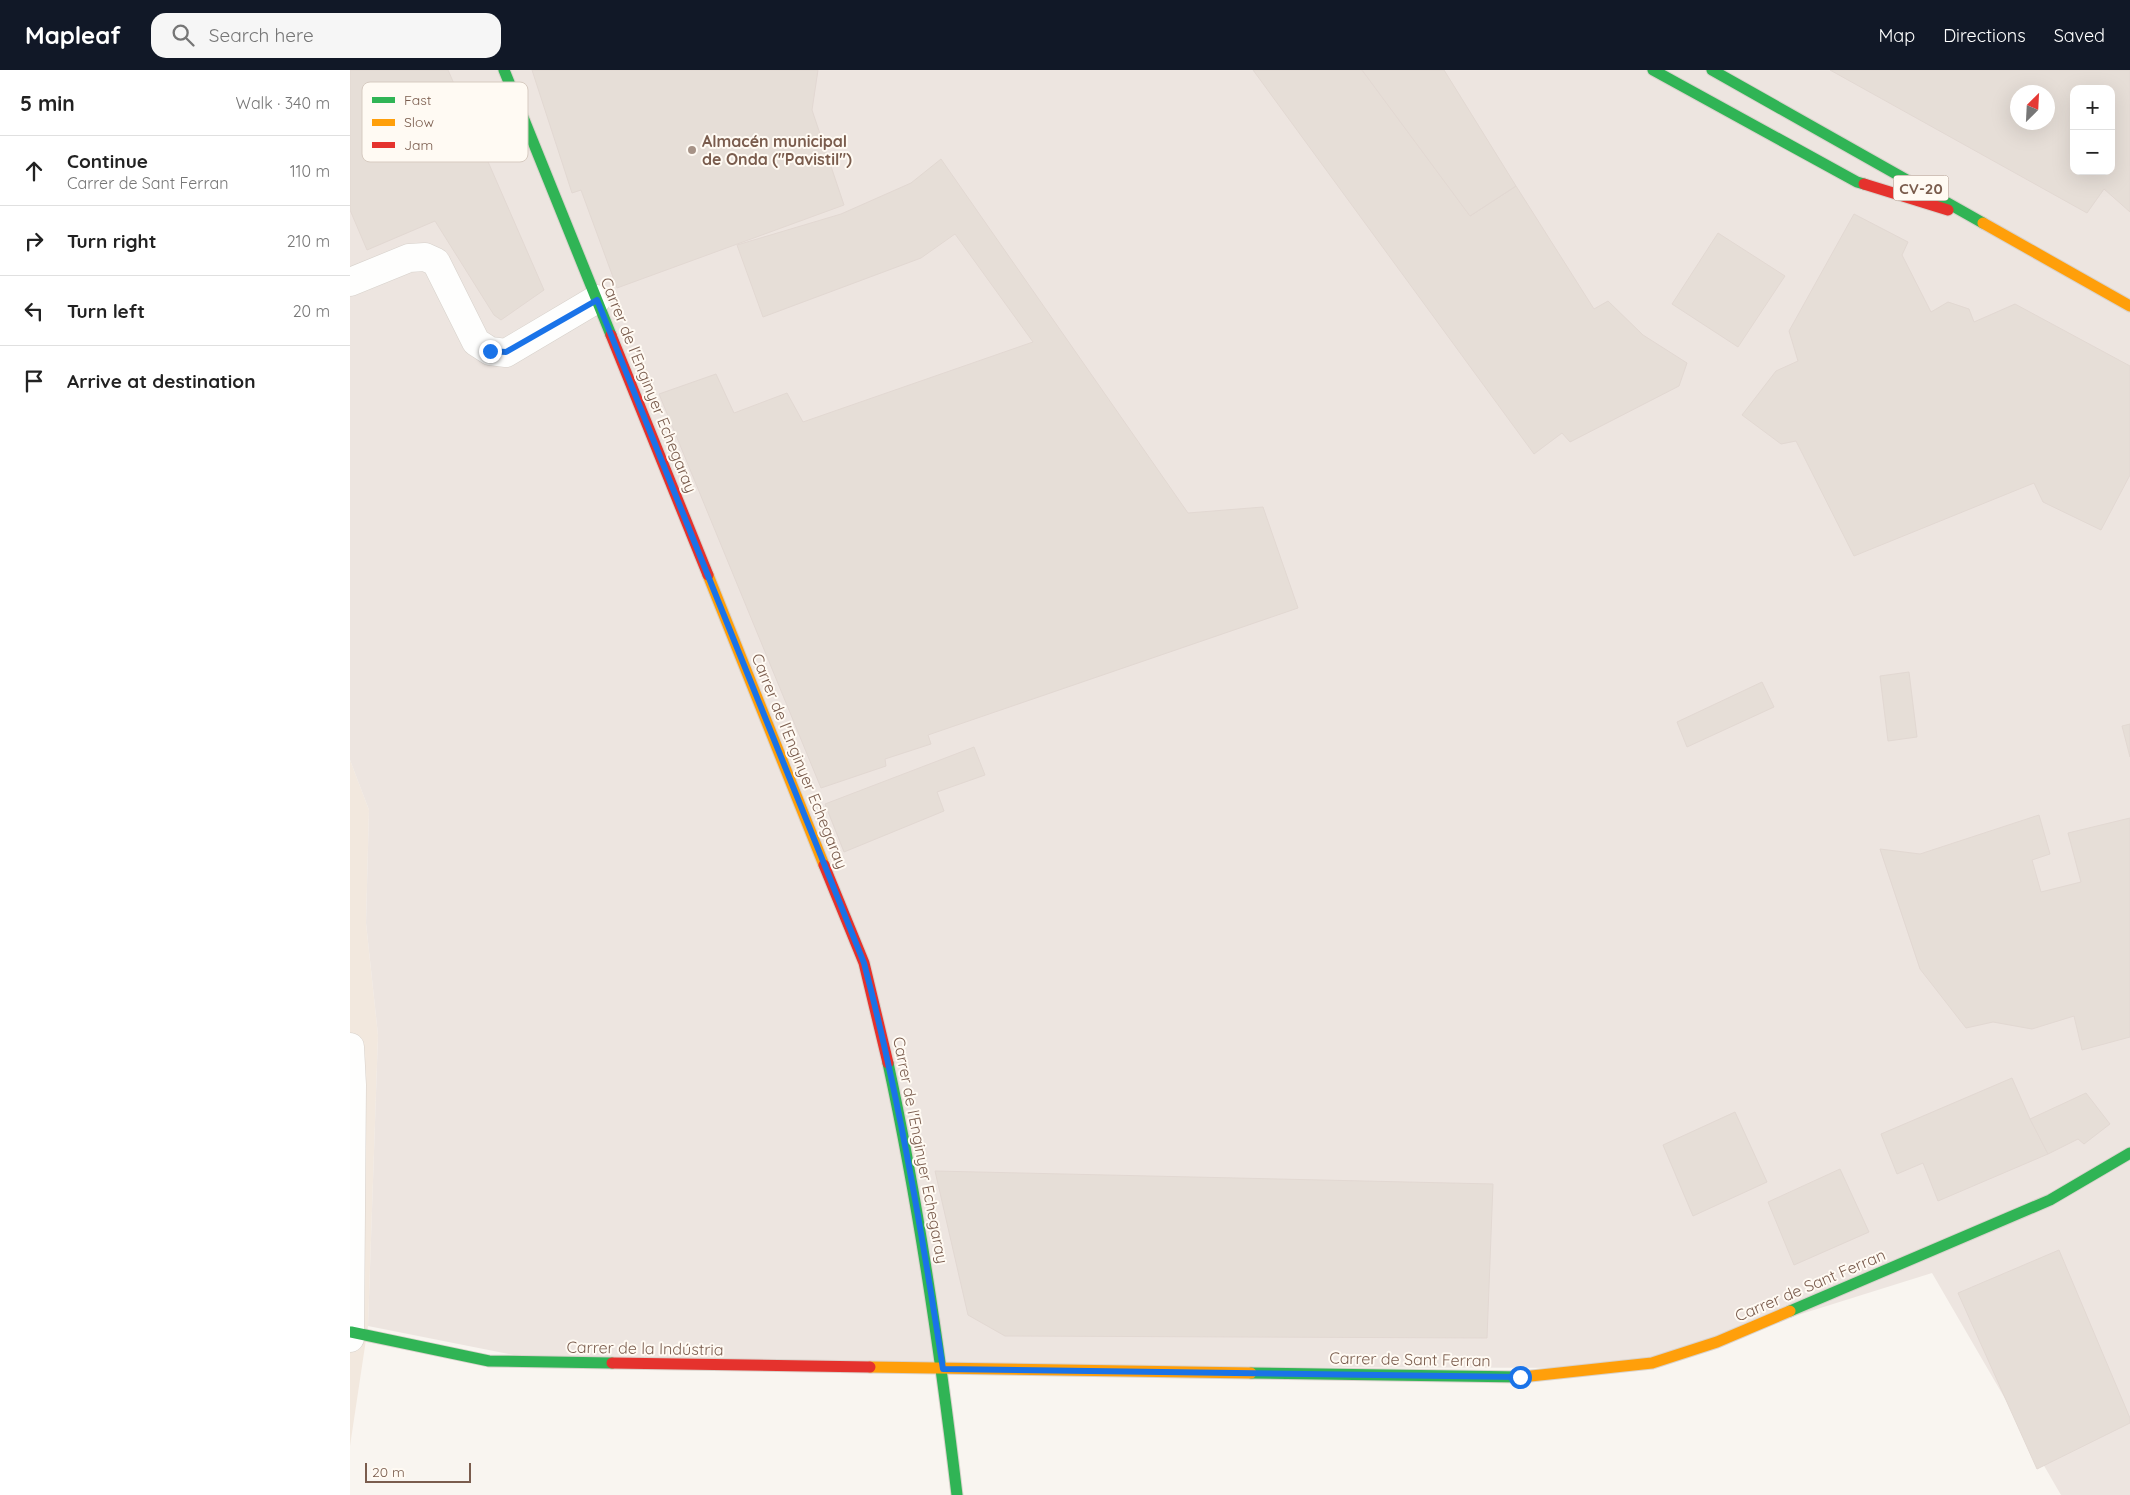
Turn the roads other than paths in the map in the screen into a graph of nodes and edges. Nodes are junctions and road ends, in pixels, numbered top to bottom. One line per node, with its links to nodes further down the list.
1 (504, 70): 4 (street, Carrer de l'Enginyer Echegaray)
2 (1653, 70): 6 (street)
3 (1712, 70): 6 (street, CV-20)
4 (509, 82)
5 (528, 129): 8 (street, Carrer de l'Enginyer Echegaray)
6 (1974, 218): 9 (street, CV-20)
7 (350, 282): 8 (street)
8 (597, 300): 15 (street, Carrer de l'Enginyer Echegaray)
9 (2130, 306)
10 (350, 1047): 12 (street)
11 (2130, 1153): 15 (street, Carrer de Sant Ferran)
12 (351, 1164): 13 (street)
13 (350, 1332): 14 (street); 15 (street, Carrer de la Indústria)
14 (350, 1338)
15 (943, 1369): 16 (street, Carrer de l'Enginyer Echegaray)
16 (957, 1495)

